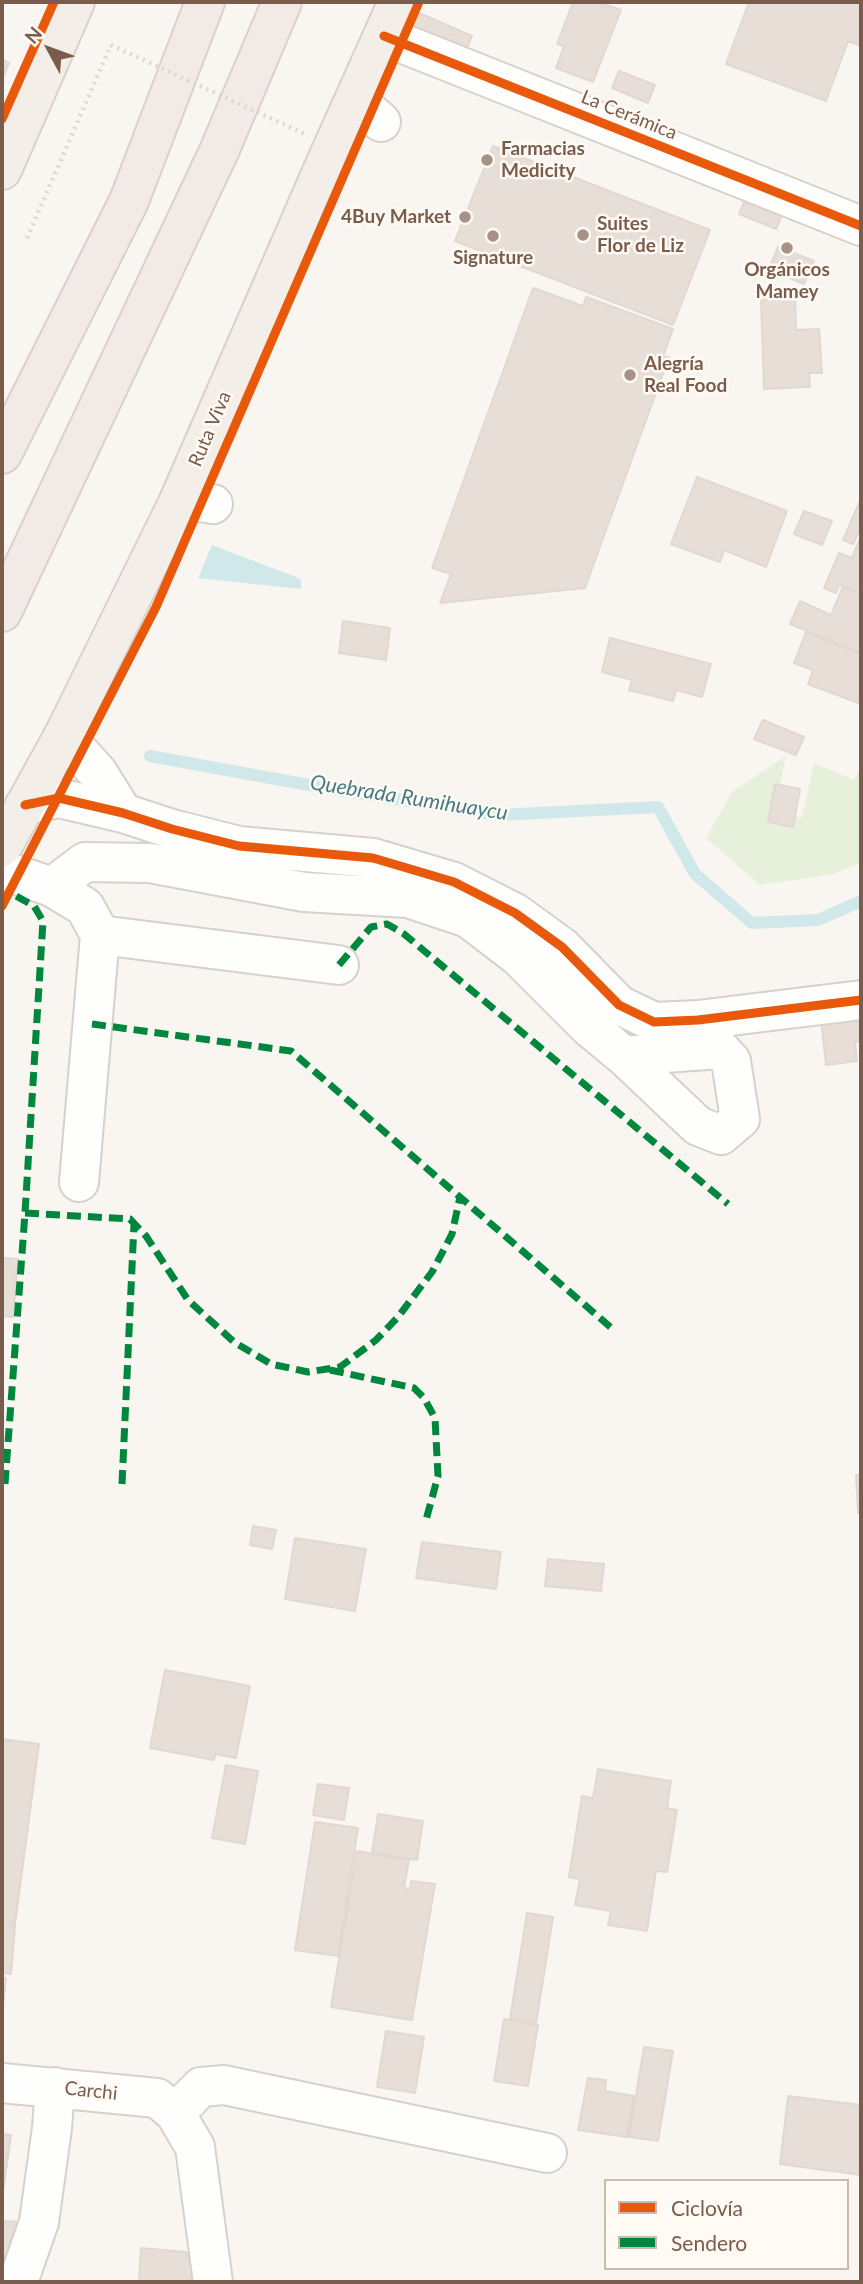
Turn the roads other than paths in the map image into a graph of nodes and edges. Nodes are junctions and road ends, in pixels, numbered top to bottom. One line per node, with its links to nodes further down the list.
1 (75, 2): 5 (main road)
2 (205, 2): 7 (highway)
3 (282, 2): 8 (highway)
4 (391, 19): 6 (street, La Cerámica); 9 (main road, Ruta Viva)
5 (2, 170)
6 (860, 222)
7 (2, 454)
8 (2, 612)
9 (64, 735): 10 (main road, Ruta Viva); 11 (street)
10 (26, 805): 11 (street); 12 (main road, Ruta Viva)
11 (123, 813): 17 (street)
12 (2, 847)
13 (2, 870): 14 (street)
14 (52, 887): 15 (street); 18 (street)
15 (100, 935): 16 (street); 19 (street)
16 (339, 965)
17 (861, 1000)
18 (624, 1056)
19 (79, 1182)
20 (2, 2083): 21 (street, Carchi)
21 (55, 2087): 22 (street, Carchi); 24 (street)
22 (176, 2113): 23 (street); 25 (street)
23 (547, 2153)
24 (18, 2282)
25 (213, 2282)

